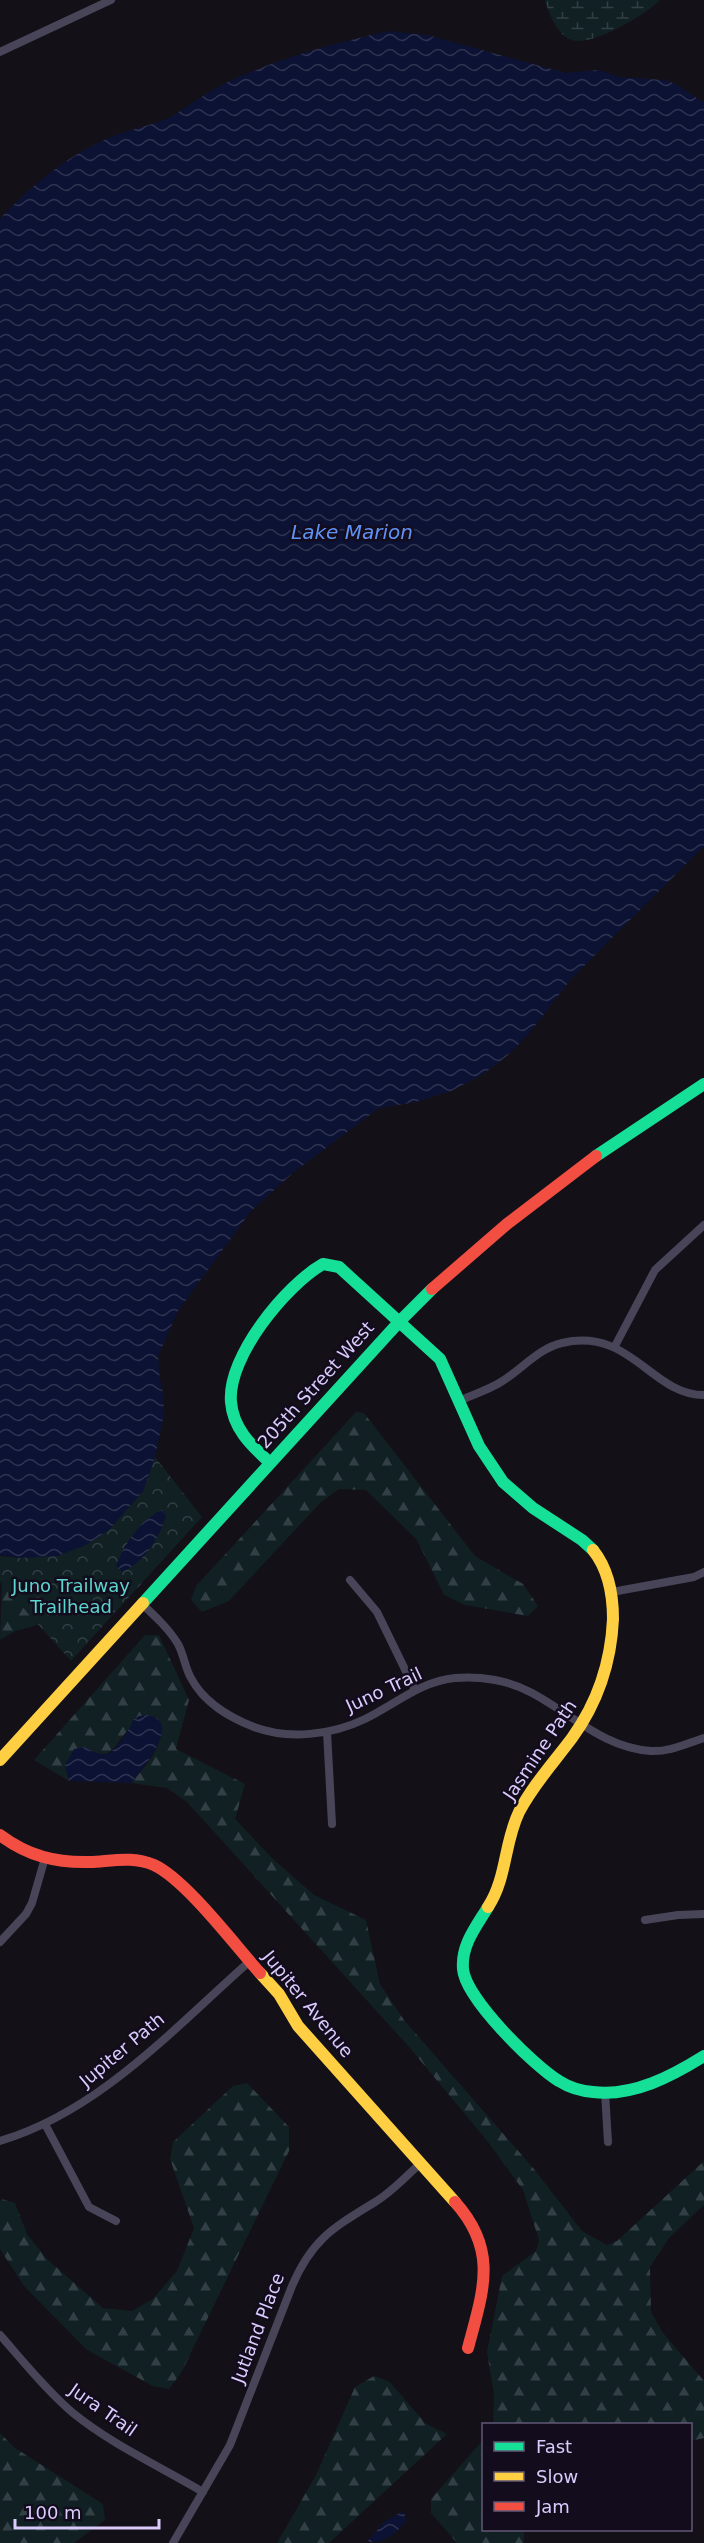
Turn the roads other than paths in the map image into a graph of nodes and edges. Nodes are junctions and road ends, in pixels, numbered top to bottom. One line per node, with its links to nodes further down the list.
1 (111, 0): 2 (street)
2 (0, 51)
3 (704, 1084): 5 (street, 205th Street West)
4 (704, 1225): 6 (street)
5 (400, 1321): 8 (street, Jasmine Path); 9 (street, 205th Street West); 9 (street, Jasmine Path)
6 (615, 1346): 7 (street); 8 (street)
7 (704, 1395)
8 (459, 1401): 12 (street, Jasmine Path)
9 (270, 1463): 13 (street, 205th Street West)
10 (704, 1572): 12 (street)
11 (350, 1580): 14 (street)
12 (612, 1592): 15 (street, Jasmine Path)
13 (142, 1604): 16 (street, Juno Trail); 18 (street, 205th Street West)
14 (415, 1690): 15 (street, Juno Trail); 16 (street, Juno Trail)
15 (581, 1725): 17 (street, Juno Trail); 27 (street, Jasmine Path)
16 (327, 1732): 19 (street)
17 (704, 1738)
18 (0, 1760)
19 (332, 1824)
20 (0, 1835): 21 (street, Jupiter Avenue)
21 (45, 1858): 24 (street); 25 (street, Jupiter Avenue)
22 (704, 1914): 23 (street)
23 (645, 1920)
24 (0, 1942)
25 (250, 1961): 28 (street, Jupiter Path); 31 (street, Jupiter Avenue)
26 (704, 2056): 27 (street, Jasmine Path)
27 (605, 2092): 30 (street)
28 (45, 2124): 29 (street, Jupiter Path); 32 (street)
29 (0, 2141)
30 (608, 2142)
31 (421, 2163): 34 (street, Jupiter Avenue); 35 (street, Jutland Place)
32 (116, 2222)
33 (0, 2335): 35 (street, Jura Trail)
34 (468, 2348)
35 (203, 2492): 36 (street, Jutland Place)
36 (172, 2543)

